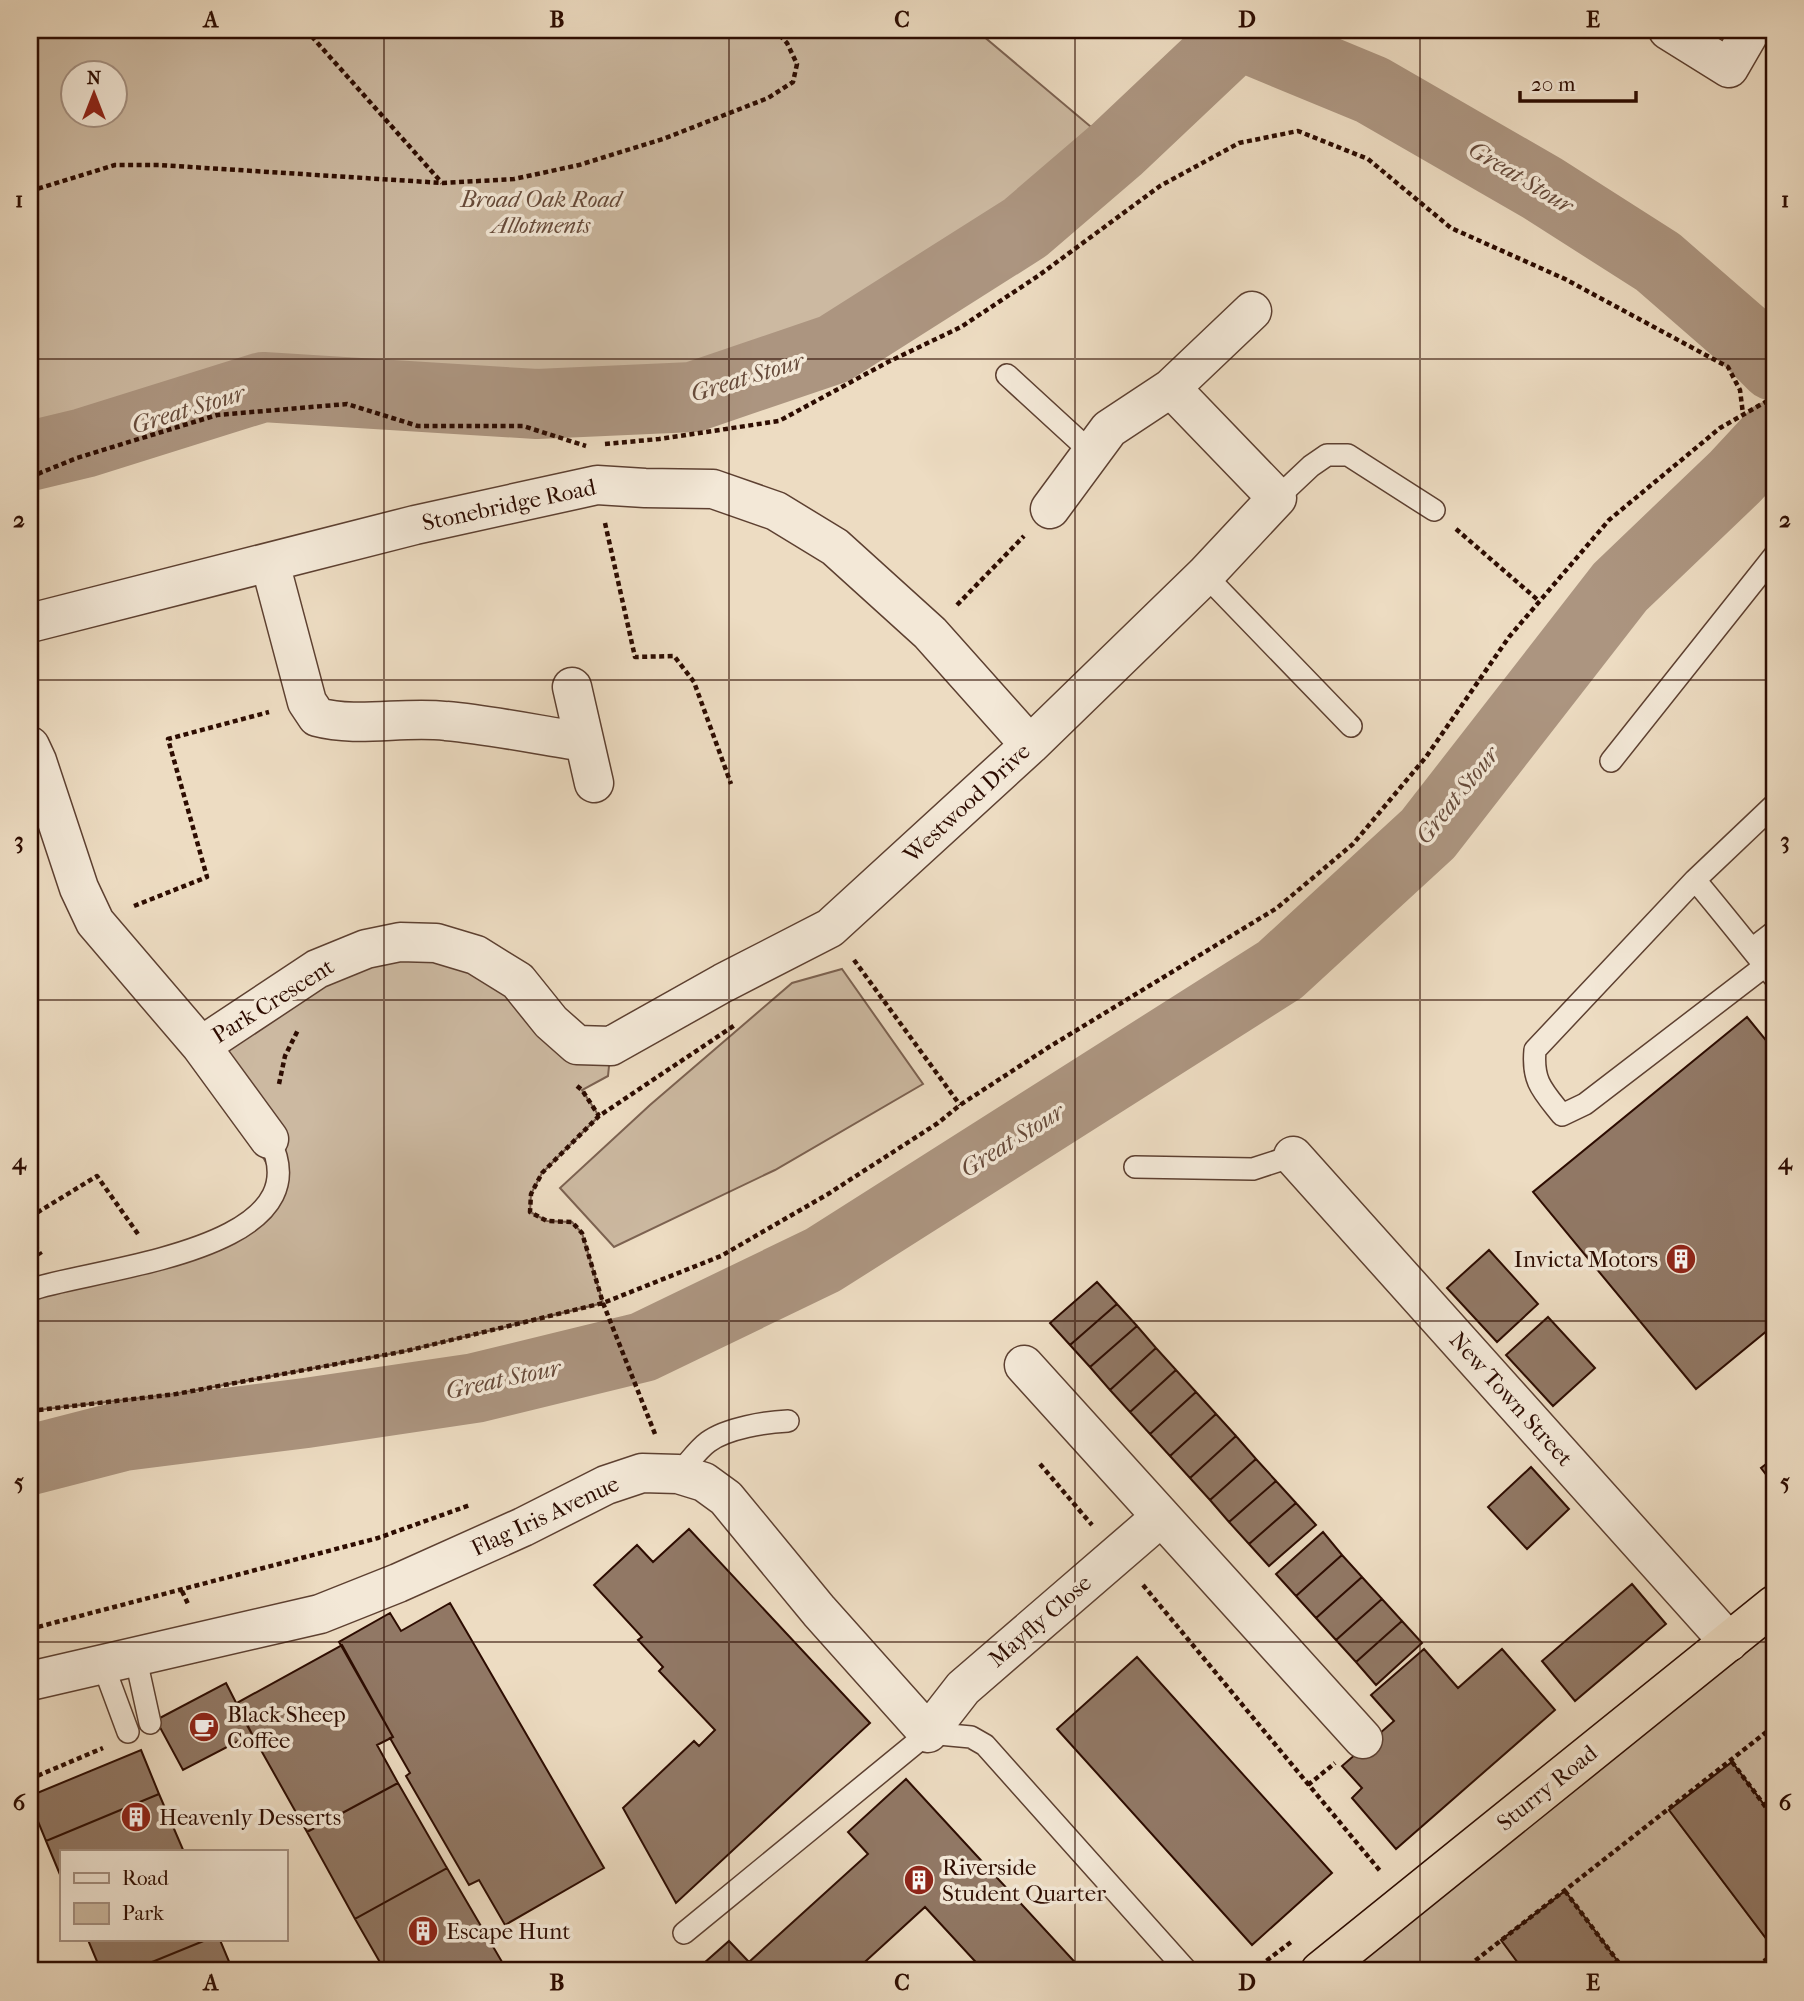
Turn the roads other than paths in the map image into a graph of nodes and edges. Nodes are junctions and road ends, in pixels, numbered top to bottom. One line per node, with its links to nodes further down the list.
1 (1668, 30): 2 (street)
2 (1751, 30)
3 (1252, 311): 5 (street)
4 (1007, 375): 6 (lane)
5 (1171, 388): 6 (street); 7 (street)
6 (1091, 453): 8 (street)
7 (1277, 498): 9 (lane); 12 (street, Westwood Drive)
8 (1050, 509)
9 (1434, 510)
10 (1772, 563): 19 (lane)
11 (270, 564): 13 (street, Stonebridge Road); 16 (street); 17 (street, Stonebridge Road)
12 (1205, 575): 15 (lane); 17 (street, Westwood Drive)
13 (30, 624)
14 (572, 687): 16 (street)
15 (1351, 726)
16 (584, 743): 20 (street)
17 (1030, 745): 27 (street, Westwood Drive)
18 (30, 746): 26 (street)
19 (1611, 761)
20 (594, 783)
21 (1774, 805): 22 (lane)
22 (1695, 880): 24 (lane); 25 (lane)
23 (1774, 932): 24 (lane)
24 (1752, 949): 25 (lane)
25 (1770, 972)
26 (201, 1046): 27 (street, Park Crescent); 28 (street)
27 (597, 1068)
28 (263, 1131): 31 (lane)
29 (1293, 1156): 30 (lane); 37 (street, New Town Street)
30 (1135, 1167)
31 (30, 1290)
32 (1024, 1365): 35 (street)
33 (788, 1421): 34 (lane)
34 (678, 1474): 38 (street, Flag Iris Avenue); 43 (street, Flag Iris Avenue)
35 (1161, 1517): 43 (street, Mayfly Close); 44 (street)
36 (1774, 1605): 37 (highway, Sturry Road)
37 (1729, 1642): 47 (highway, Sturry Road)
38 (119, 1659): 39 (street, Flag Iris Avenue); 41 (lane); 42 (lane)
39 (47, 1676): 40 (street, Flag Iris Avenue)
40 (30, 1688)
41 (150, 1723)
42 (128, 1732)
43 (928, 1733): 45 (lane); 46 (lane)
44 (1363, 1739)
45 (684, 1933)
46 (1187, 1971)
47 (1320, 1971)

